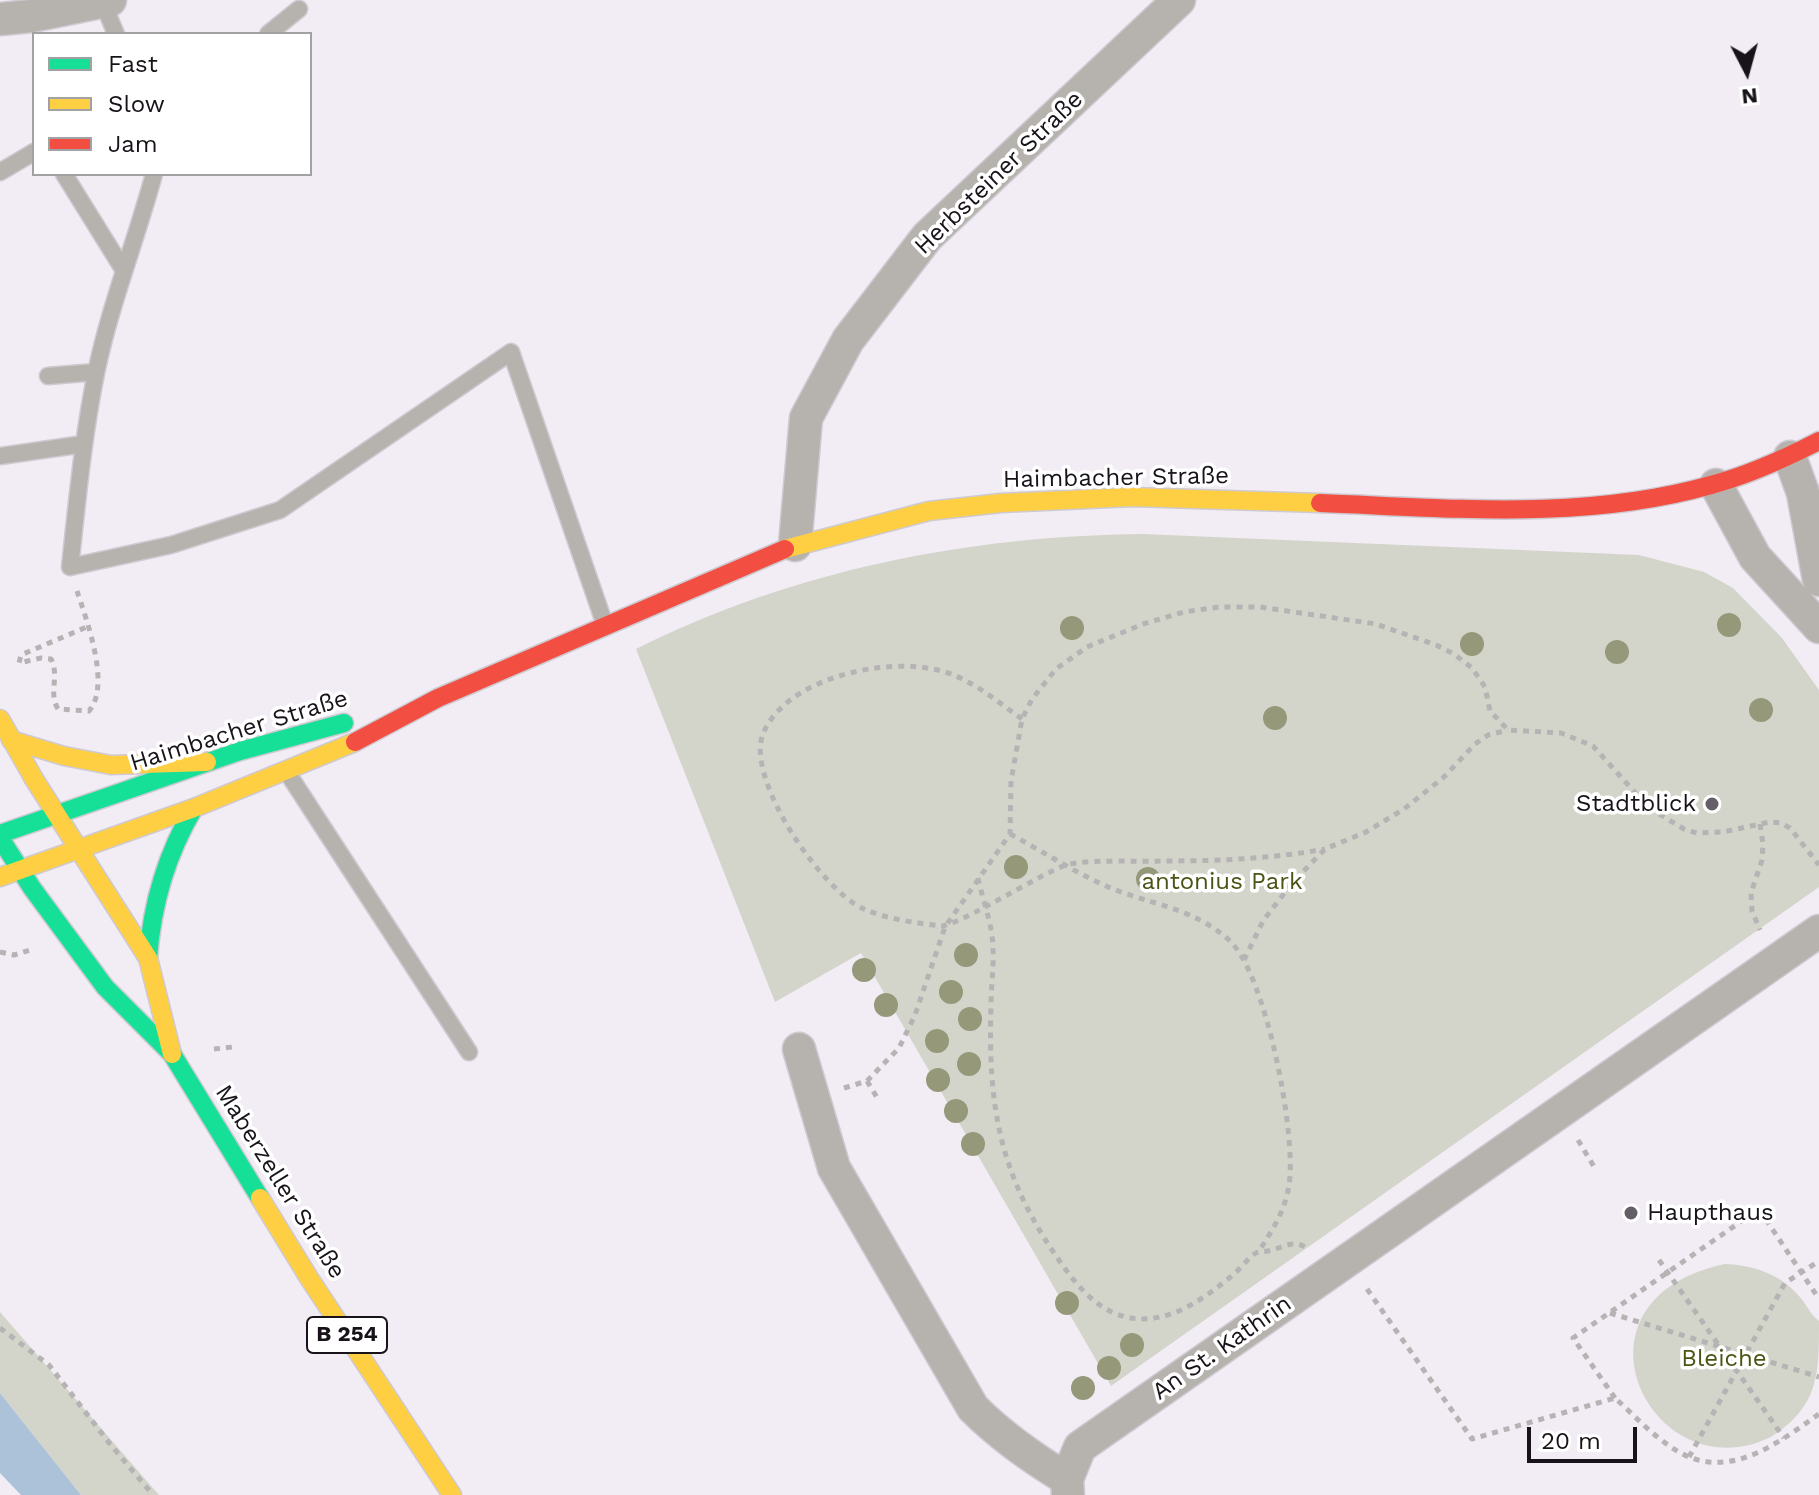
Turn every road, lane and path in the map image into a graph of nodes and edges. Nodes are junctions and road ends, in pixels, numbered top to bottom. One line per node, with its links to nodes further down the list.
1 (1179, 0): 19 (street, Herbsteiner Straße)
2 (107, 1): 4 (street); 5 (lane)
3 (299, 9): 6 (lane)
4 (0, 19)
5 (115, 32)
6 (270, 32)
7 (32, 153): 8 (lane)
8 (0, 172)
9 (65, 176): 11 (lane)
10 (153, 176): 11 (lane)
11 (123, 269): 12 (lane)
12 (96, 372): 13 (lane); 15 (lane)
13 (48, 376)
14 (1819, 441): 17 (main road, Haimbacher Straße)
15 (84, 444): 16 (lane); 20 (lane)
16 (0, 456)
17 (1790, 457): 18 (main road, Haimbacher Straße); 21 (street)
18 (1716, 485): 19 (main road, Haimbacher Straße); 24 (street)
19 (795, 545): 22 (main road, Haimbacher Straße)
20 (70, 567): 22 (lane); 23 (path)
21 (1819, 580)
22 (605, 625): 25 (main road, Haimbacher Straße)
23 (89, 626): 23 (path)
24 (1819, 627)
25 (438, 698): 30 (main road, Haimbacher Straße); 31 (main road, Haimbacher Straße)
26 (0, 719): 29 (main road, B 254)
27 (1022, 719): 28 (path); 35 (path); 45 (path)
28 (1508, 730): 34 (path); 38 (path)
29 (11, 740): 30 (main road); 33 (main road, B 254)
30 (207, 762): 33 (main road, Haimbacher Straße)
31 (286, 771): 32 (main road, Haimbacher Straße); 53 (lane)
32 (194, 808): 37 (main road, Haimbacher Straße); 50 (main road)
33 (57, 814): 36 (main road, Haimbacher Straße); 37 (main road, B 254)
34 (1760, 824): 40 (path); 46 (path)
35 (1010, 834): 39 (path); 43 (path)
36 (0, 836): 41 (main road, Maberzeller Straße)
37 (80, 849): 41 (main road, Haimbacher Straße); 50 (main road, Maberzeller Straße / B 254)
38 (1325, 849): 39 (path); 51 (path)
39 (1067, 865): 44 (path); 51 (path)
40 (1819, 865)
41 (20, 870): 42 (main road, Haimbacher Straße); 54 (main road, Maberzeller Straße)
42 (0, 877)
43 (978, 878): 44 (path); 45 (path)
44 (985, 905): 45 (path); 61 (path)
45 (945, 927): 55 (path)
46 (1761, 931)
47 (1819, 931): 78 (street, An St. Kathrin)
48 (32, 949): 49 (path)
49 (0, 952)
50 (148, 958): 54 (main road, Maberzeller Straße / B 254)
51 (1244, 961): 61 (path)
52 (799, 1049): 56 (street, An St. Kathrin)
53 (469, 1052)
54 (172, 1054): 80 (main road, Maberzeller Straße / B 254)
55 (867, 1081): 56 (path); 57 (path)
56 (813, 1097): 78 (street, An St. Kathrin)
57 (878, 1099)
58 (1577, 1138): 59 (path)
59 (1596, 1170)
60 (1309, 1249): 61 (path)
61 (1258, 1252)
62 (1659, 1260): 64 (path)
63 (1819, 1261): 65 (path)
64 (1668, 1271): 65 (path); 68 (path); 70 (path)
65 (1802, 1273): 67 (path); 71 (path)
66 (1364, 1284): 74 (path)
67 (1819, 1299)
68 (1609, 1313): 70 (path); 74 (path)
69 (0, 1328): 79 (path)
70 (1721, 1347): 71 (path); 72 (path)
71 (1746, 1355): 72 (path); 73 (path)
72 (1737, 1370): 76 (path); 77 (path)
73 (1819, 1377)
74 (1615, 1398): 77 (path)
75 (1819, 1414): 76 (path)
76 (1784, 1438): 77 (path)
77 (1689, 1457)
78 (1067, 1487)
79 (153, 1495)
80 (452, 1495)

